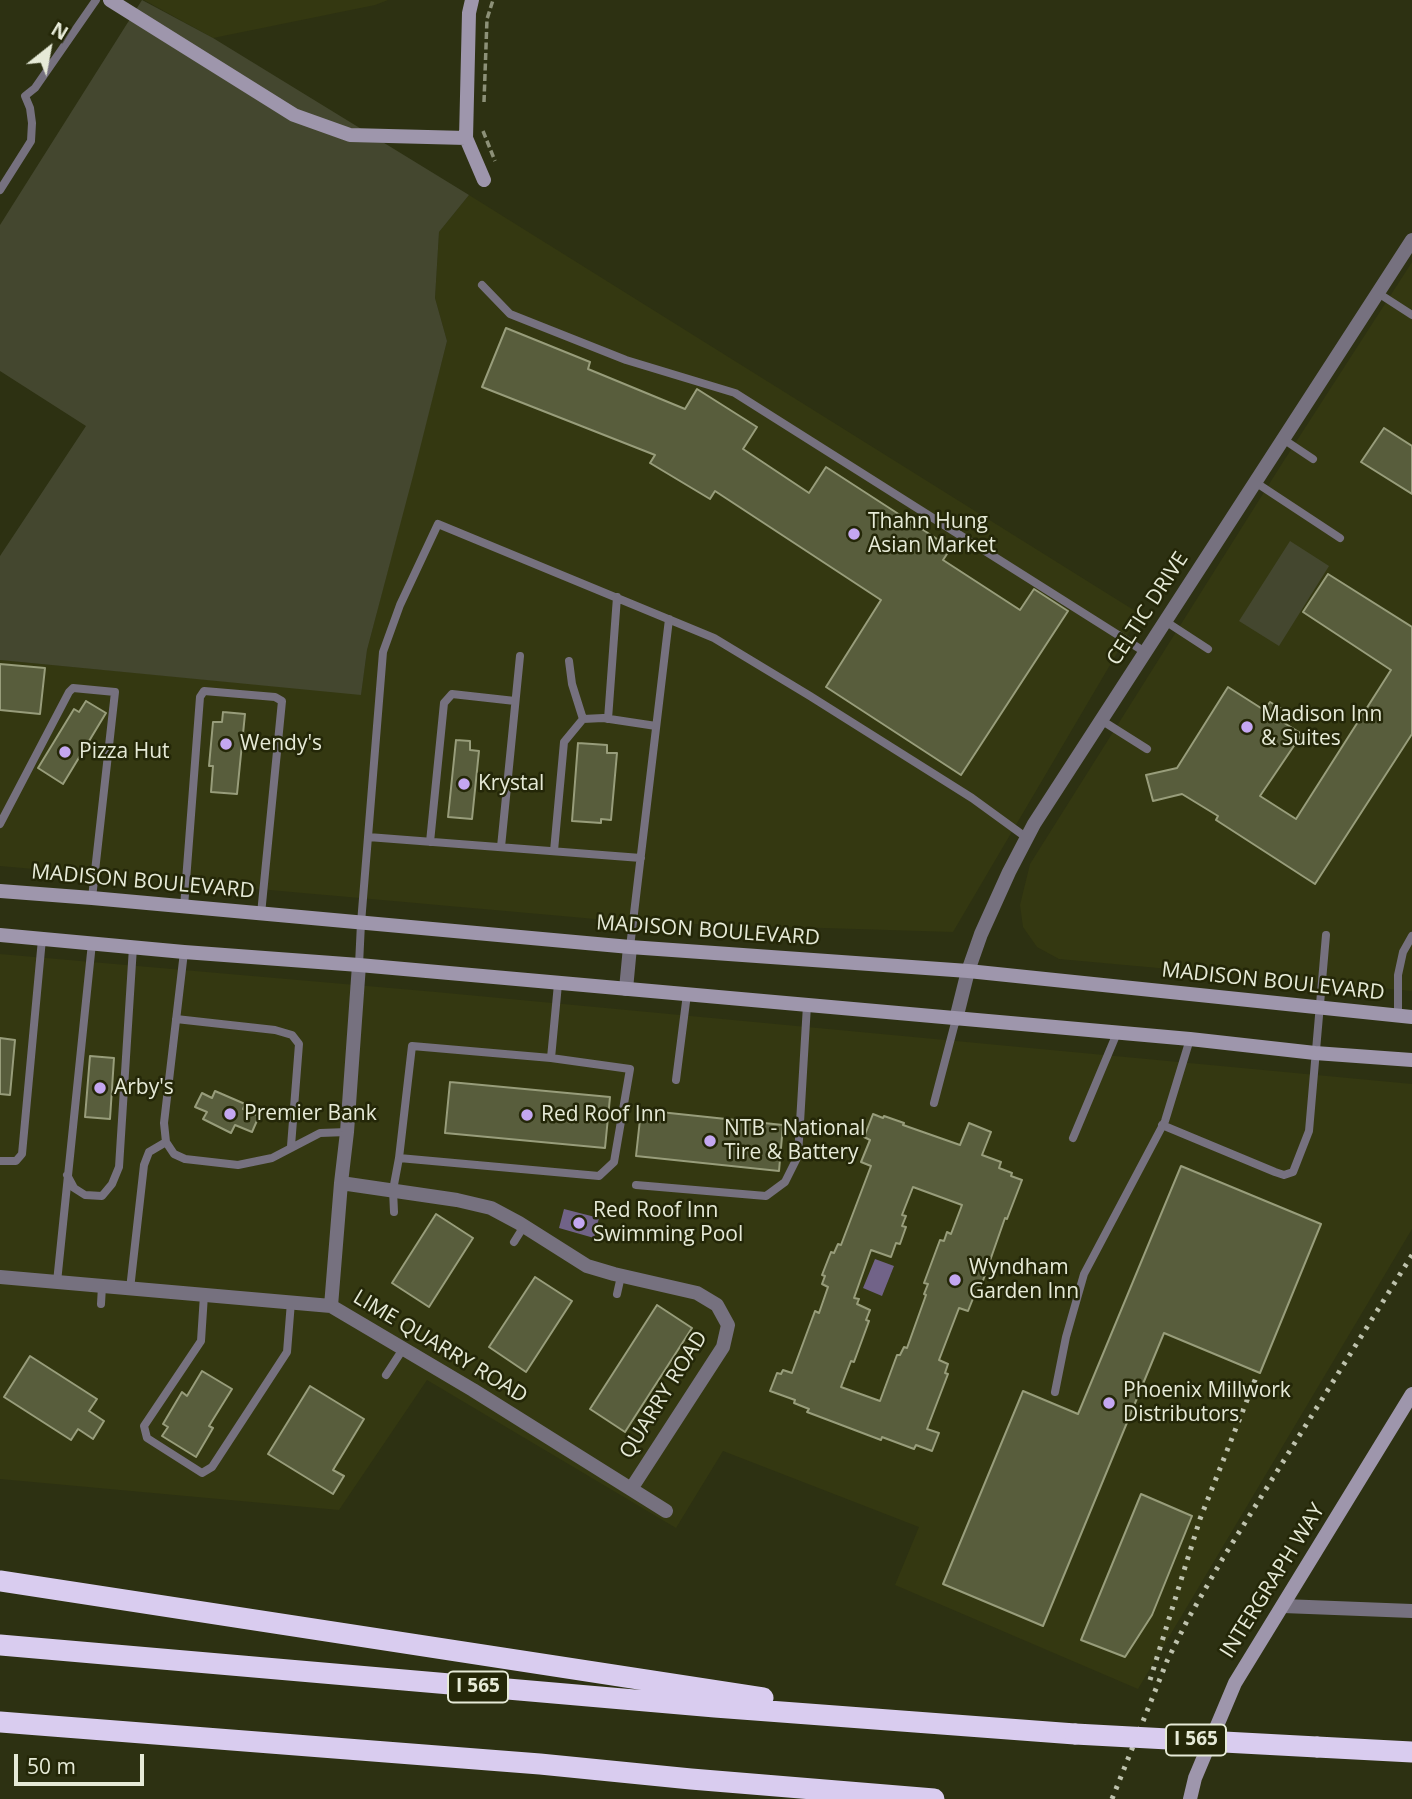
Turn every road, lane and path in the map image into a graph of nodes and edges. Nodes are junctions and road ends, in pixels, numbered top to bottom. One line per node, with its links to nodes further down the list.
1 (96, 0): 10 (lane)
2 (110, 0): 7 (main road)
3 (472, 0): 7 (main road)
4 (493, 0): 5 (path)
5 (484, 107)
6 (484, 119): 8 (path)
7 (466, 138): 9 (main road)
8 (495, 161)
9 (484, 180)
10 (0, 190)
11 (1412, 240): 13 (street, CELTIC DRIVE)
12 (482, 285): 23 (lane)
13 (1378, 293): 14 (lane); 15 (street, CELTIC DRIVE)
14 (1412, 315)
15 (1283, 439): 16 (lane); 17 (street, CELTIC DRIVE)
16 (1312, 459)
17 (1255, 482): 18 (lane); 21 (street, CELTIC DRIVE)
18 (1340, 538)
19 (617, 597): 20 (lane); 28 (lane); 33 (lane)
20 (669, 619): 30 (lane); 34 (lane)
21 (1165, 621): 22 (lane); 23 (street, CELTIC DRIVE)
22 (1208, 649)
23 (1145, 652): 29 (street, CELTIC DRIVE)
24 (520, 656): 26 (lane)
25 (569, 661): 27 (lane)
26 (515, 701): 35 (lane); 36 (lane)
27 (583, 719): 28 (lane); 37 (lane)
28 (608, 719): 30 (lane)
29 (1101, 720): 31 (lane); 34 (street, CELTIC DRIVE)
30 (656, 726): 38 (lane)
31 (1147, 750)
32 (0, 824): 40 (lane)
33 (368, 837): 35 (lane); 43 (lane)
34 (1027, 838): 53 (street, CELTIC DRIVE)
35 (430, 842): 36 (lane)
36 (501, 847): 37 (lane)
37 (554, 851): 38 (lane)
38 (641, 858): 50 (lane)
39 (0, 891): 40 (main road, MADISON BOULEVARD)
40 (92, 898): 41 (main road, MADISON BOULEVARD)
41 (184, 907): 42 (main road, MADISON BOULEVARD); 42 (lane)
42 (261, 914): 43 (main road, MADISON BOULEVARD)
43 (361, 923): 50 (main road, MADISON BOULEVARD); 52 (lane)
44 (0, 935): 47 (main road)
45 (1326, 935): 58 (lane)
46 (1412, 936): 59 (lane)
47 (42, 939): 48 (main road); 77 (lane)
48 (92, 943): 49 (main road); 78 (lane)
49 (133, 947): 51 (main road); 78 (lane)
50 (630, 947): 53 (main road, MADISON BOULEVARD); 55 (street)
51 (184, 951): 52 (main road); 60 (lane)
52 (359, 965): 54 (main road); 72 (street)
53 (968, 971): 58 (main road, MADISON BOULEVARD); 61 (street, CELTIC DRIVE)
54 (558, 984): 55 (main road); 66 (lane)
55 (626, 989): 56 (main road)
56 (687, 995): 57 (main road); 69 (lane)
57 (807, 1005): 61 (main road); 80 (lane)
58 (1319, 1008): 59 (main road, MADISON BOULEVARD); 64 (lane)
59 (1405, 1016)
60 (176, 1019): 74 (lane); 75 (lane)
61 (956, 1019): 62 (main road); 70 (lane)
62 (1116, 1033): 63 (main road); 73 (lane)
63 (1190, 1039): 64 (main road); 71 (lane)
64 (1315, 1053): 65 (main road); 71 (lane)
65 (1370, 1056): 67 (main road); 68 (main road)
66 (551, 1058): 76 (lane); 76 (lane)
67 (1412, 1060)
68 (1412, 1067)
69 (676, 1080)
70 (934, 1103)
71 (1162, 1125): 97 (lane)
72 (347, 1132): 75 (lane); 79 (street)
73 (1073, 1138)
74 (166, 1142): 75 (lane); 89 (lane)
75 (291, 1146)
76 (399, 1158): 81 (lane)
77 (0, 1161)
78 (67, 1175): 87 (lane)
79 (341, 1183): 81 (street, QUARRY ROAD); 94 (street)
80 (636, 1185)
81 (393, 1190): 82 (lane); 83 (street, QUARRY ROAD)
82 (394, 1212)
83 (524, 1226): 84 (lane); 85 (street, QUARRY ROAD)
84 (513, 1242)
85 (621, 1276): 90 (lane); 99 (street, QUARRY ROAD)
86 (0, 1277): 87 (street, LIME QUARRY ROAD)
87 (57, 1282): 88 (street, LIME QUARRY ROAD)
88 (102, 1286): 89 (street, LIME QUARRY ROAD); 93 (lane)
89 (130, 1289): 91 (street, LIME QUARRY ROAD)
90 (617, 1294)
91 (204, 1295): 92 (street, LIME QUARRY ROAD); 92 (lane)
92 (291, 1302): 94 (street, LIME QUARRY ROAD)
93 (101, 1304)
94 (331, 1306): 95 (street, LIME QUARRY ROAD)
95 (403, 1349): 96 (lane); 99 (street, LIME QUARRY ROAD)
96 (386, 1376)
97 (1055, 1392)
98 (1412, 1394): 102 (main road, INTERGRAPH WAY)
99 (631, 1489): 100 (street, LIME QUARRY ROAD)
100 (666, 1511)
101 (0, 1581): 106 (highway)
102 (1283, 1606): 103 (street); 109 (main road, INTERGRAPH WAY)
103 (1412, 1611)
104 (0, 1645): 106 (highway, I 565)
105 (0, 1722): 108 (highway)
106 (956, 1724): 107 (highway, I 565, bridge)
107 (1412, 1752)
108 (934, 1799)
109 (1190, 1799)

